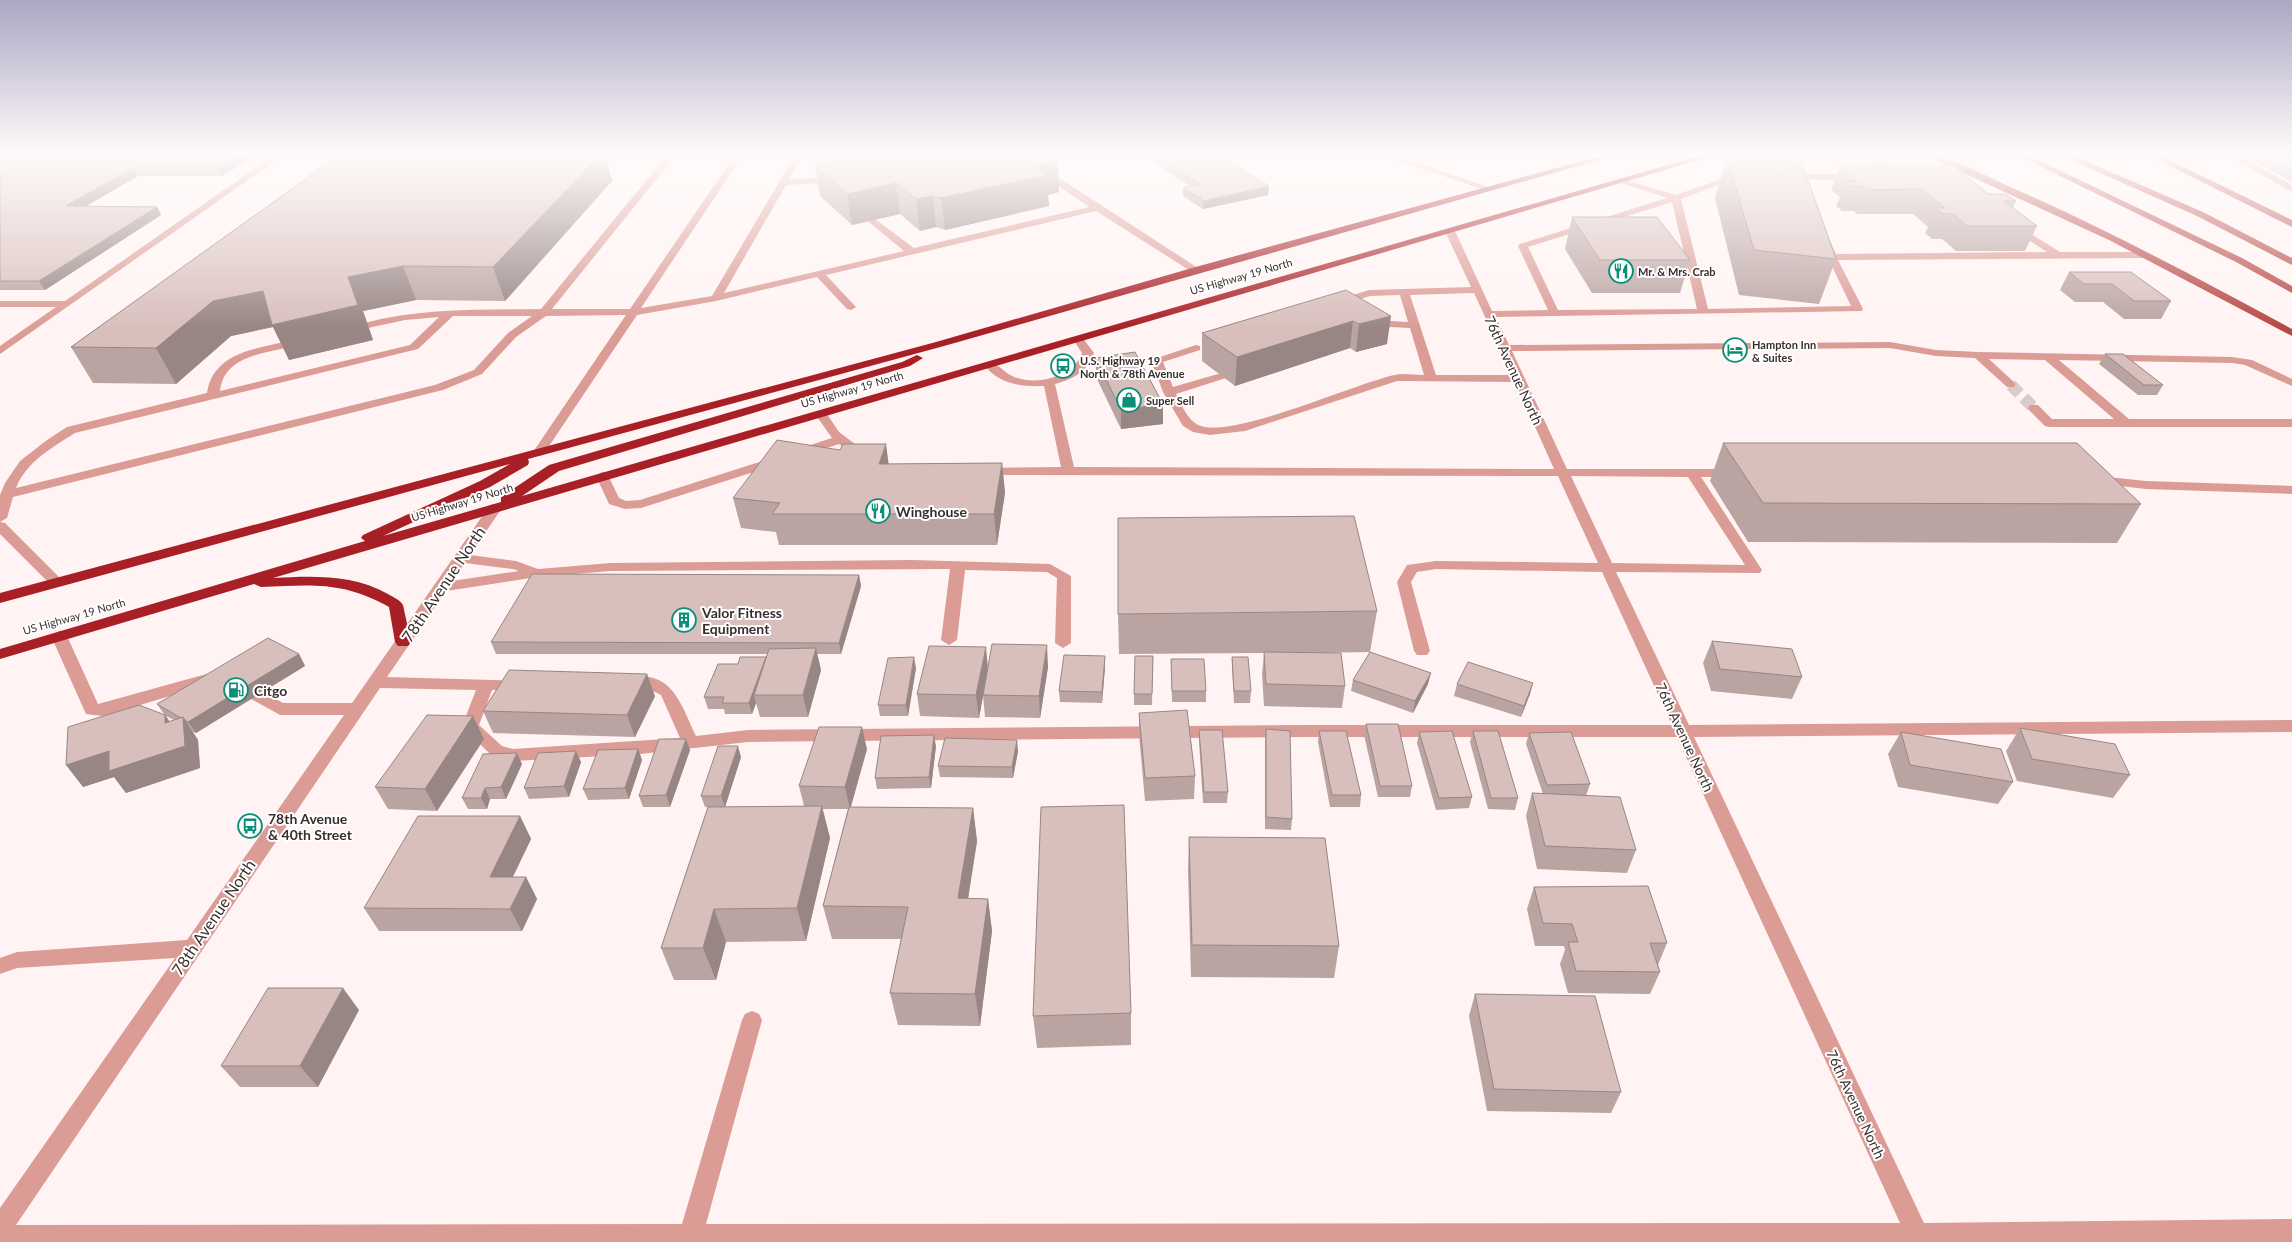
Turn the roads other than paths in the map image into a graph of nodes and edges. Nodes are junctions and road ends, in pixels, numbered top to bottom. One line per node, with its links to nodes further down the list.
1 (197, 213): 32 (street)
2 (625, 213): 35 (street)
3 (701, 213): 36 (street)
4 (766, 213): 30 (street)
5 (1076, 213): 20 (street)
6 (1105, 213): 25 (street)
7 (1403, 213): 25 (highway, US Highway 19 North)
8 (1513, 213): 18 (highway, US Highway 19 North)
9 (1628, 213): 40 (street)
10 (1680, 213): 37 (street)
11 (2056, 213): 22 (main road)
12 (2141, 213): 28 (main road)
13 (2198, 213): 24 (main road)
14 (2270, 213): 17 (main road)
15 (2003, 219): 21 (street)
16 (872, 220): 20 (street)
17 (2292, 224)
18 (1450, 231): 27 (street, 76th Avenue North); 45 (highway, US Highway 19 North)
19 (1821, 232): 23 (street)
20 (912, 252): 26 (street)
21 (2058, 255): 22 (street); 23 (street)
22 (2144, 255): 44 (main road)
23 (1832, 257): 37 (street)
24 (2292, 262)
25 (1196, 270): 46 (highway, US Highway 19 North)
26 (819, 273): 30 (street); 34 (street)
27 (1477, 290): 29 (street); 39 (street, 76th Avenue North)
28 (2292, 290)
29 (1404, 292): 33 (street); 42 (street)
30 (716, 298): 36 (street)
31 (0, 304): 32 (street)
32 (67, 304): 50 (street)
33 (1324, 307)
34 (851, 308)
35 (544, 312): 36 (street); 38 (street); 77 (street)
36 (635, 312): 67 (street)
37 (1703, 312): 40 (street)
38 (450, 313): 41 (street); 61 (street)
39 (1488, 314): 40 (street); 49 (street, 76th Avenue North)
40 (1555, 314)
41 (368, 325)
42 (1414, 325): 43 (street); 55 (street)
43 (1367, 331)
44 (2292, 333)
45 (1078, 339): 53 (highway, US Highway 19 North); 57 (street)
46 (940, 344): 67 (highway, US Highway 19 North); 78 (highway)
47 (285, 345): 61 (street)
48 (1196, 348): 60 (street)
49 (1504, 348): 51 (street); 56 (street, 76th Avenue North)
50 (0, 351)
51 (1978, 356): 52 (street); 59 (street)
52 (2048, 357): 58 (street); 64 (street)
53 (990, 365): 57 (street); 63 (highway, US Highway 19 North)
54 (1222, 376): 60 (street)
55 (1431, 378): 56 (street); 60 (street)
56 (1518, 378): 72 (street, 76th Avenue North)
57 (1049, 382): 70 (street)
58 (2292, 383)
59 (2011, 385)
60 (1169, 392)
61 (213, 396): 77 (street)
62 (2034, 408): 64 (street)
63 (821, 414): 66 (street); 74 (highway, US Highway 19 North)
64 (2126, 423): 65 (street)
65 (2292, 424)
66 (841, 439): 68 (street); 74 (street)
67 (539, 452): 82 (highway); 86 (highway, US Highway 19 North)
68 (879, 462)
69 (971, 471): 70 (street)
70 (1068, 471): 72 (street)
71 (1742, 473): 73 (street)
72 (1563, 474): 73 (street); 84 (street, 76th Avenue North)
73 (1693, 474): 84 (street)
74 (602, 476): 78 (highway, US Highway 19 North)
75 (2081, 478): 76 (street)
76 (2292, 490)
77 (7, 494): 79 (street)
78 (495, 508): 81 (street, 78th Avenue North); 82 (highway, US Highway 19 North)
79 (0, 518)
80 (0, 526): 86 (street)
81 (461, 558): 85 (street); 88 (street, 78th Avenue North)
82 (319, 560): 87 (highway, US Highway 19 North)
83 (958, 566): 85 (street); 91 (street); 93 (street)
84 (1606, 568): 94 (street); 102 (street, 76th Avenue North)
85 (538, 573): 88 (street)
86 (57, 583): 89 (highway, US Highway 19 North)
87 (239, 584): 90 (highway, US Highway 19 North); 92 (highway)
88 (441, 587): 92 (street, 78th Avenue North)
89 (0, 598)
90 (59, 636): 95 (highway, US Highway 19 North); 100 (street)
91 (949, 640)
92 (403, 642): 96 (street, 78th Avenue North)
93 (1063, 643)
94 (1422, 651)
95 (0, 654)
96 (375, 682): 99 (street); 100 (street, 78th Avenue North)
97 (612, 683): 103 (street)
98 (535, 684): 99 (street)
99 (485, 686): 103 (street)
100 (356, 710): 104 (street, 78th Avenue North)
101 (2292, 726): 102 (street)
102 (1683, 731): 103 (street); 111 (street, 76th Avenue North)
103 (690, 742)
104 (193, 948): 105 (street); 107 (street, 78th Avenue North)
105 (0, 966)
106 (752, 1020): 109 (street)
107 (0, 1228)
108 (2292, 1230): 111 (street)
109 (691, 1236): 110 (street); 111 (street)
110 (0, 1237)
111 (1919, 1238)

